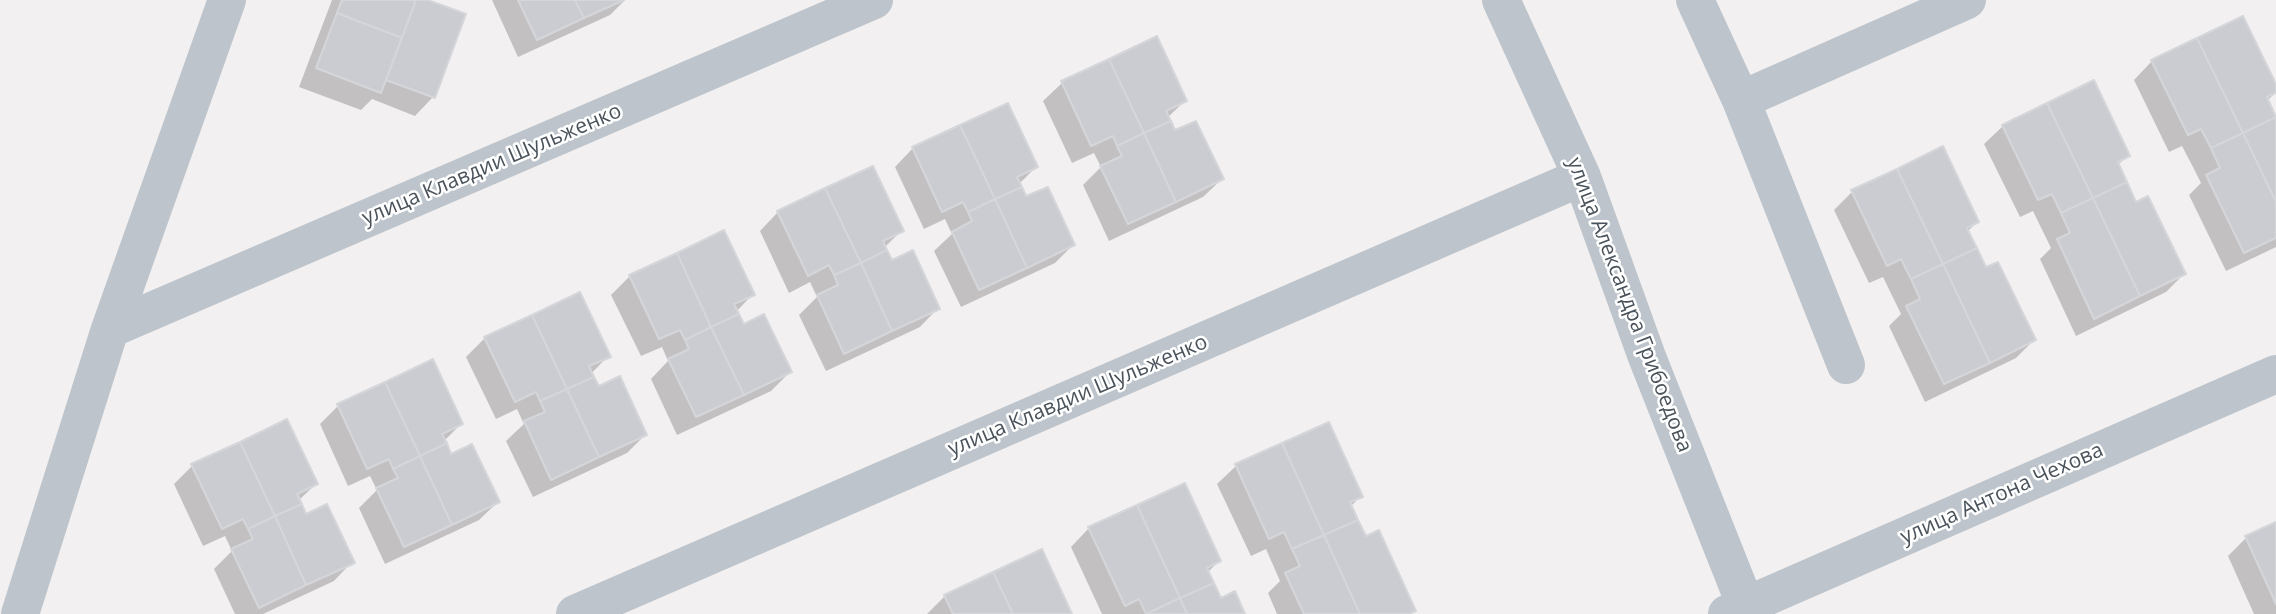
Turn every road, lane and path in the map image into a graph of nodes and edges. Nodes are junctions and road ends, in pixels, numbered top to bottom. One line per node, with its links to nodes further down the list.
1 (227, 0): 8 (street)
2 (874, 0): 8 (street, улица Клавдии Шульженко)
3 (1501, 0): 7 (street, улица Александра Грибоедова)
4 (1695, 0): 6 (street)
5 (1967, 0): 6 (street)
6 (1741, 100): 9 (street)
7 (1582, 177): 11 (street, улица Александра Грибоедова); 13 (street, улица Клавдии Шульженко)
8 (110, 329): 12 (street)
9 (1846, 365)
10 (2276, 374): 11 (street, улица Антона Чехова)
11 (1740, 611)
12 (20, 614)
13 (575, 614)

